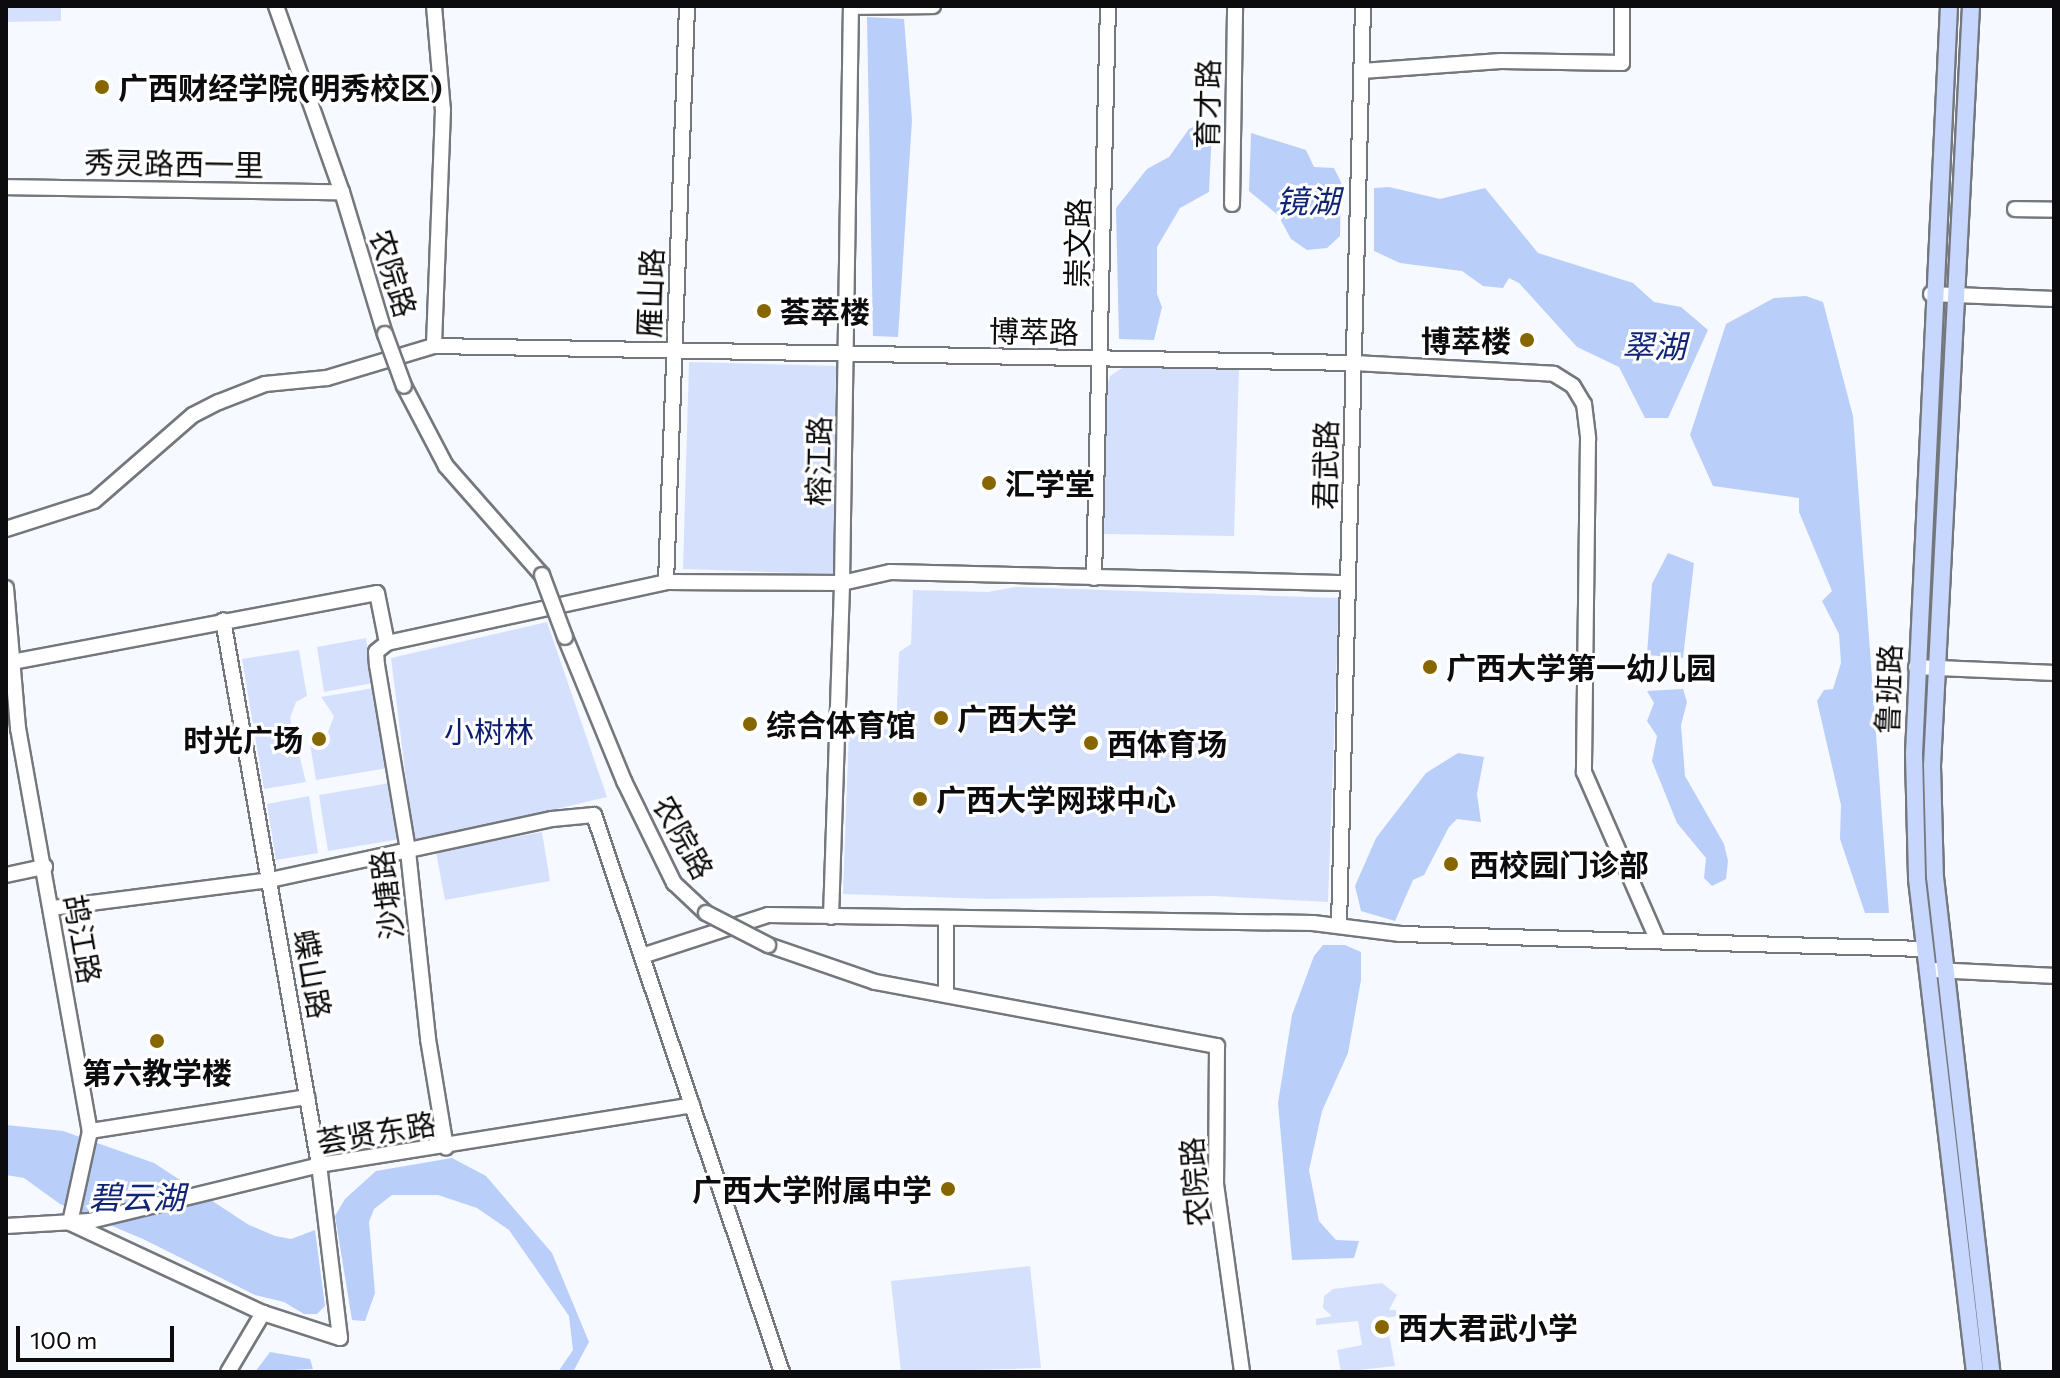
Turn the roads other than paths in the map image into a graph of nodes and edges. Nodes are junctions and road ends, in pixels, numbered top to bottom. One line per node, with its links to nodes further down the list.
1 (276, 6): 14 (street, 农院路)
2 (434, 6): 21 (street)
3 (687, 6): 22 (street, 雁山路)
4 (933, 6): 11 (street)
5 (1108, 6): 24 (street, 崇文路)
6 (1235, 6): 15 (street, 育才路)
7 (1363, 6): 12 (street, 君武路)
8 (1622, 6): 12 (street)
9 (1949, 6): 18 (main road, 鲁班路)
10 (1971, 6): 19 (main road, 鲁班路)
11 (851, 7): 23 (street, 榕江路)
12 (1362, 71): 25 (street, 君武路)
13 (6, 187): 14 (street, 秀灵路西一里)
14 (342, 192): 52 (street, 农院路, bridge)
15 (1232, 204)
16 (2015, 209): 17 (street)
17 (2054, 210)
18 (1931, 294): 19 (street); 35 (main road, 鲁班路)
19 (1954, 294): 20 (street); 36 (main road, 鲁班路)
20 (2054, 299)
21 (434, 346): 22 (street, 博萃路); 26 (street, 博萃路)
22 (674, 349): 23 (street, 博萃路); 28 (street, 雁山路)
23 (846, 353): 24 (street, 博萃路); 29 (street, 榕江路)
24 (1100, 358): 25 (street, 博萃路); 27 (street, 崇文路)
25 (1354, 363): 30 (street, 君武路); 46 (street, 博萃路)
26 (6, 529)
27 (1094, 578): 29 (street); 30 (street)
28 (666, 582): 29 (street); 33 (street)
29 (842, 583): 43 (street, 榕江路)
30 (1348, 583): 45 (street, 君武路)
31 (6, 588): 34 (street, 鸪江路)
32 (223, 620): 33 (street); 34 (street); 41 (street, 蝶山路)
33 (387, 643): 38 (street, 沙塘路)
34 (12, 662): 39 (street, 鸪江路)
35 (1916, 667): 36 (street); 47 (main road, 鲁班路)
36 (1937, 668): 37 (street); 50 (main road, 鲁班路)
37 (2054, 673)
38 (408, 851): 41 (street); 48 (street); 56 (street, 沙塘路)
39 (45, 867): 40 (street); 42 (street, 鸪江路)
40 (6, 875)
41 (270, 880): 42 (street); 53 (street, 蝶山路)
42 (52, 908): 55 (street, 鸪江路)
43 (831, 917): 44 (street); 48 (street)
44 (946, 918): 45 (street); 52 (street)
45 (1339, 924): 46 (street)
46 (1658, 941): 47 (street)
47 (1925, 949): 49 (main road, 鲁班路)
48 (645, 955): 54 (street)
49 (1928, 970): 50 (street); 64 (main road, 鲁班路)
50 (1946, 971): 51 (street); 65 (main road, 鲁班路)
51 (2054, 976)
52 (946, 994): 63 (street, 农院路)
53 (307, 1097): 55 (street); 57 (street, 蝶山路)
54 (692, 1105): 56 (street, 荟贤东路); 62 (street)
55 (90, 1135): 58 (street, 鸪江路)
56 (446, 1148): 57 (street, 荟贤东路)
57 (319, 1165): 58 (street, 荟贤东路); 60 (street, 蝶山路)
58 (71, 1218): 59 (street, 荟贤东路); 60 (street)
59 (6, 1226)
60 (263, 1313): 61 (street)
61 (228, 1372)
62 (782, 1372)
63 (1242, 1372)
64 (1975, 1372)
65 (1991, 1372)

